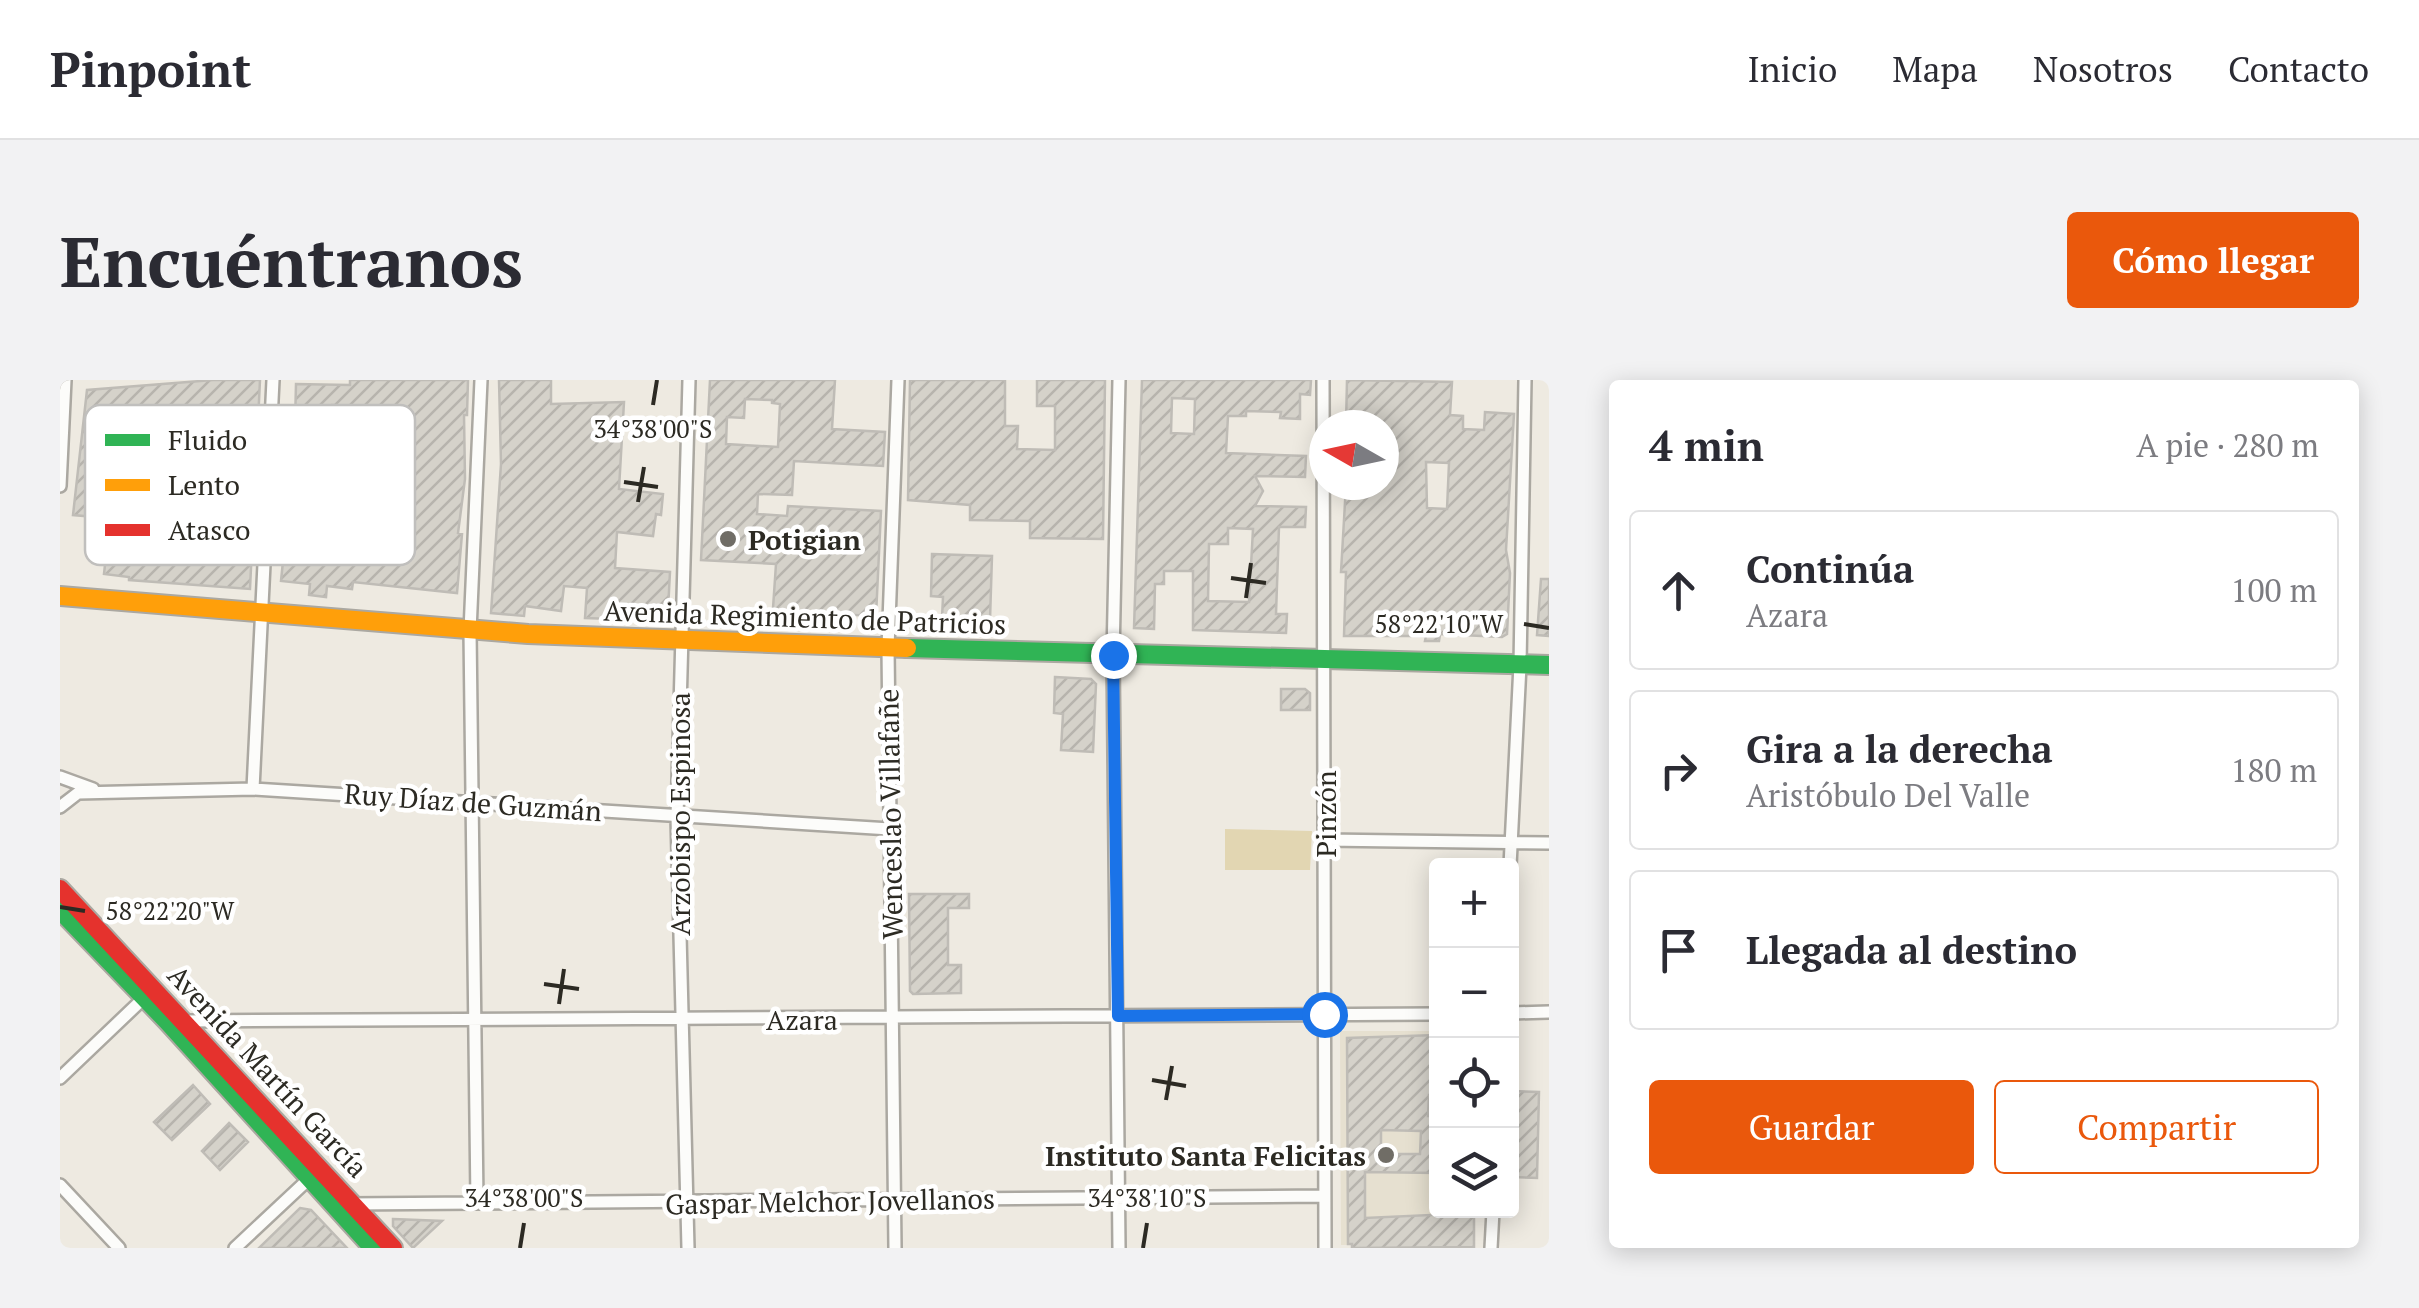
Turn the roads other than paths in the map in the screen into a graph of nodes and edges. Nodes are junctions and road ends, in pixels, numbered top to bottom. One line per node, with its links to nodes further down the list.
1 (62, 380): 10 (street)
2 (273, 380): 9 (street)
3 (481, 380): 14 (street)
4 (689, 380): 15 (street, Arzobispo Espinosa)
5 (898, 380): 16 (street, Wenceslao Villafañe)
6 (1119, 380): 17 (street)
7 (1323, 380): 18 (street, Pinzón)
8 (1525, 380): 19 (street)
9 (272, 405)
10 (60, 486)
11 (264, 565): 13 (street)
12 (60, 596): 13 (main road, Avenida Regimiento de Patricios)
13 (262, 612): 14 (main road, Avenida Regimiento de Patricios); 22 (street)
14 (470, 631): 15 (main road, Avenida Regimiento de Patricios); 24 (street)
15 (679, 640): 16 (main road, Avenida Regimiento de Patricios); 26 (street, Arzobispo Espinosa)
16 (888, 648): 17 (main road, Avenida Regimiento de Patricios); 27 (street, Wenceslao Villafañe)
17 (1113, 655): 18 (main road, Avenida Regimiento de Patricios); 39 (street)
18 (1324, 659): 19 (main road, Avenida Regimiento de Patricios); 28 (street, Pinzón)
19 (1520, 665): 20 (main road, Avenida Regimiento de Patricios); 29 (street)
20 (1549, 665)
21 (60, 777): 23 (street)
22 (254, 788): 23 (street, Ruy Díaz de Guzmán); 24 (street, Ruy Díaz de Guzmán)
23 (101, 792): 25 (street, Ruy Díaz de Guzmán)
24 (472, 800): 26 (street, Ruy Díaz de Guzmán); 43 (street)
25 (60, 807)
26 (677, 817): 27 (street, Ruy Díaz de Guzmán); 41 (street, Arzobispo Espinosa)
27 (890, 829): 40 (street, Wenceslao Villafañe)
28 (1326, 840): 29 (street); 37 (street, Pinzón)
29 (1511, 843): 30 (street); 31 (street)
30 (1549, 843)
31 (1510, 858)
32 (60, 889): 34 (main road, Avenida Martín García)
33 (60, 910): 34 (main road, Avenida Martín García)
34 (149, 993): 42 (main road, Avenida Martín García); 44 (street)
35 (1549, 1012): 36 (street)
36 (1519, 1013)
37 (1324, 1014): 38 (street, Azara); 39 (street, Azara); 47 (street, Pinzón)
38 (1429, 1014)
39 (1118, 1016): 40 (street, Azara); 48 (street)
40 (892, 1018): 41 (street, Azara); 49 (street, Wenceslao Villafañe)
41 (680, 1020): 43 (street, Azara); 51 (street, Arzobispo Espinosa)
42 (176, 1021): 43 (street, Azara); 45 (main road, Avenida Martín García)
43 (476, 1022): 50 (street)
44 (60, 1078)
45 (315, 1174): 52 (main road, Avenida Martín García); 55 (street)
46 (60, 1185): 54 (street)
47 (1324, 1196): 48 (street, Gaspar Melchor Jovellanos); 61 (street, Pinzón)
48 (1118, 1198): 49 (street, Gaspar Melchor Jovellanos); 60 (street)
49 (894, 1200): 51 (street, Gaspar Melchor Jovellanos); 59 (street, Wenceslao Villafañe)
50 (477, 1202): 51 (street, Gaspar Melchor Jovellanos); 52 (street, Gaspar Melchor Jovellanos)
51 (686, 1203): 58 (street, Arzobispo Espinosa)
52 (344, 1205): 56 (main road, Avenida Martín García); 57 (main road, Avenida Martín García)
53 (1493, 1218): 62 (street)
54 (119, 1248)
55 (235, 1248)
56 (373, 1248)
57 (393, 1248)
58 (688, 1248)
59 (894, 1248)
60 (1119, 1248)
61 (1325, 1248)
62 (1491, 1248)

